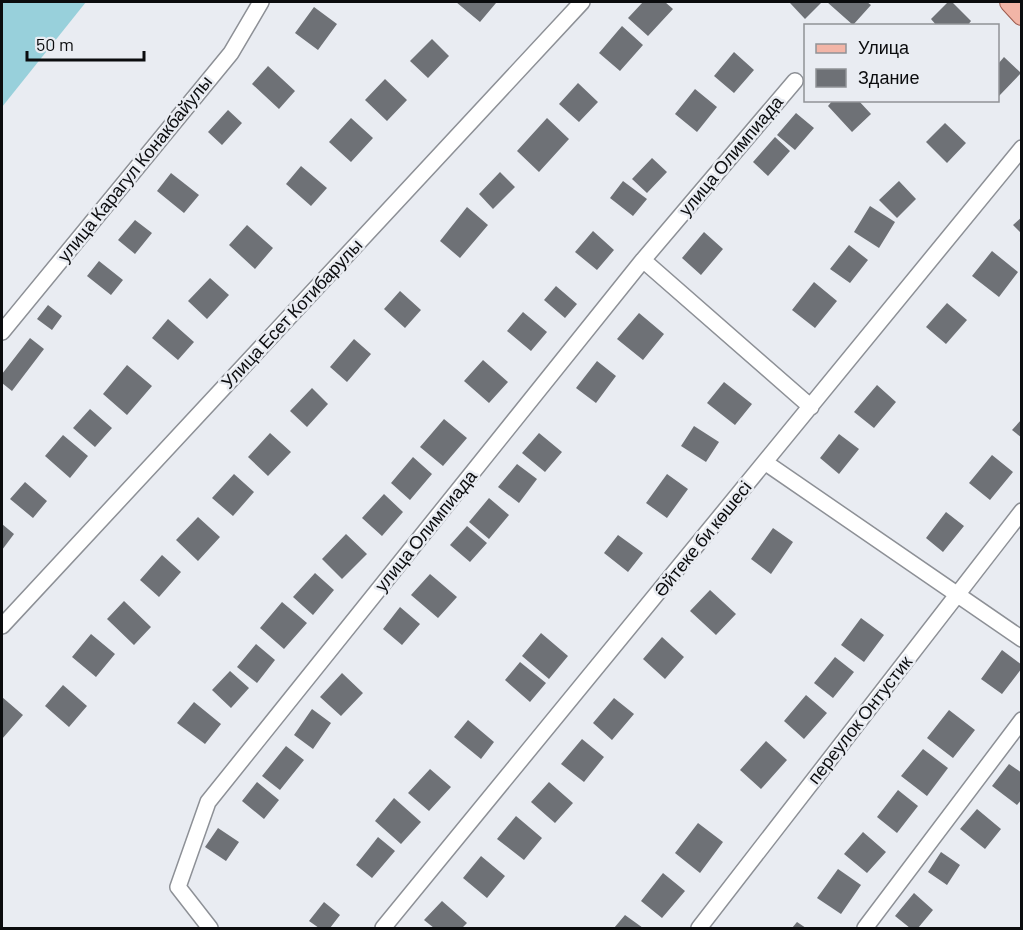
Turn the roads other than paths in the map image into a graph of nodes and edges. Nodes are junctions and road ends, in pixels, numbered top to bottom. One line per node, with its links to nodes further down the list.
1 (261, 2): 8 (street, улица Карагул Конакбайулы)
2 (582, 2): 13 (street, Улица Есет Котибарулы)
3 (1010, 2): 4 (main road)
4 (1022, 15)
5 (795, 81): 7 (street, улица Олимпиада)
6 (1022, 148): 9 (street, Әйтеке би көшесі)
7 (643, 260): 9 (street); 16 (street, улица Олимпиада)
8 (2, 332)
9 (812, 407): 10 (street, Әйтеке би көшесі)
10 (765, 463): 12 (street); 17 (street, Әйтеке би көшесі)
11 (1022, 510): 12 (street, переулок Онтустик)
12 (958, 593): 14 (street); 18 (street, переулок Онтустик)
13 (2, 626)
14 (1022, 639)
15 (1022, 720): 19 (street)
16 (210, 928)
17 (383, 928)
18 (699, 928)
19 (865, 928)

